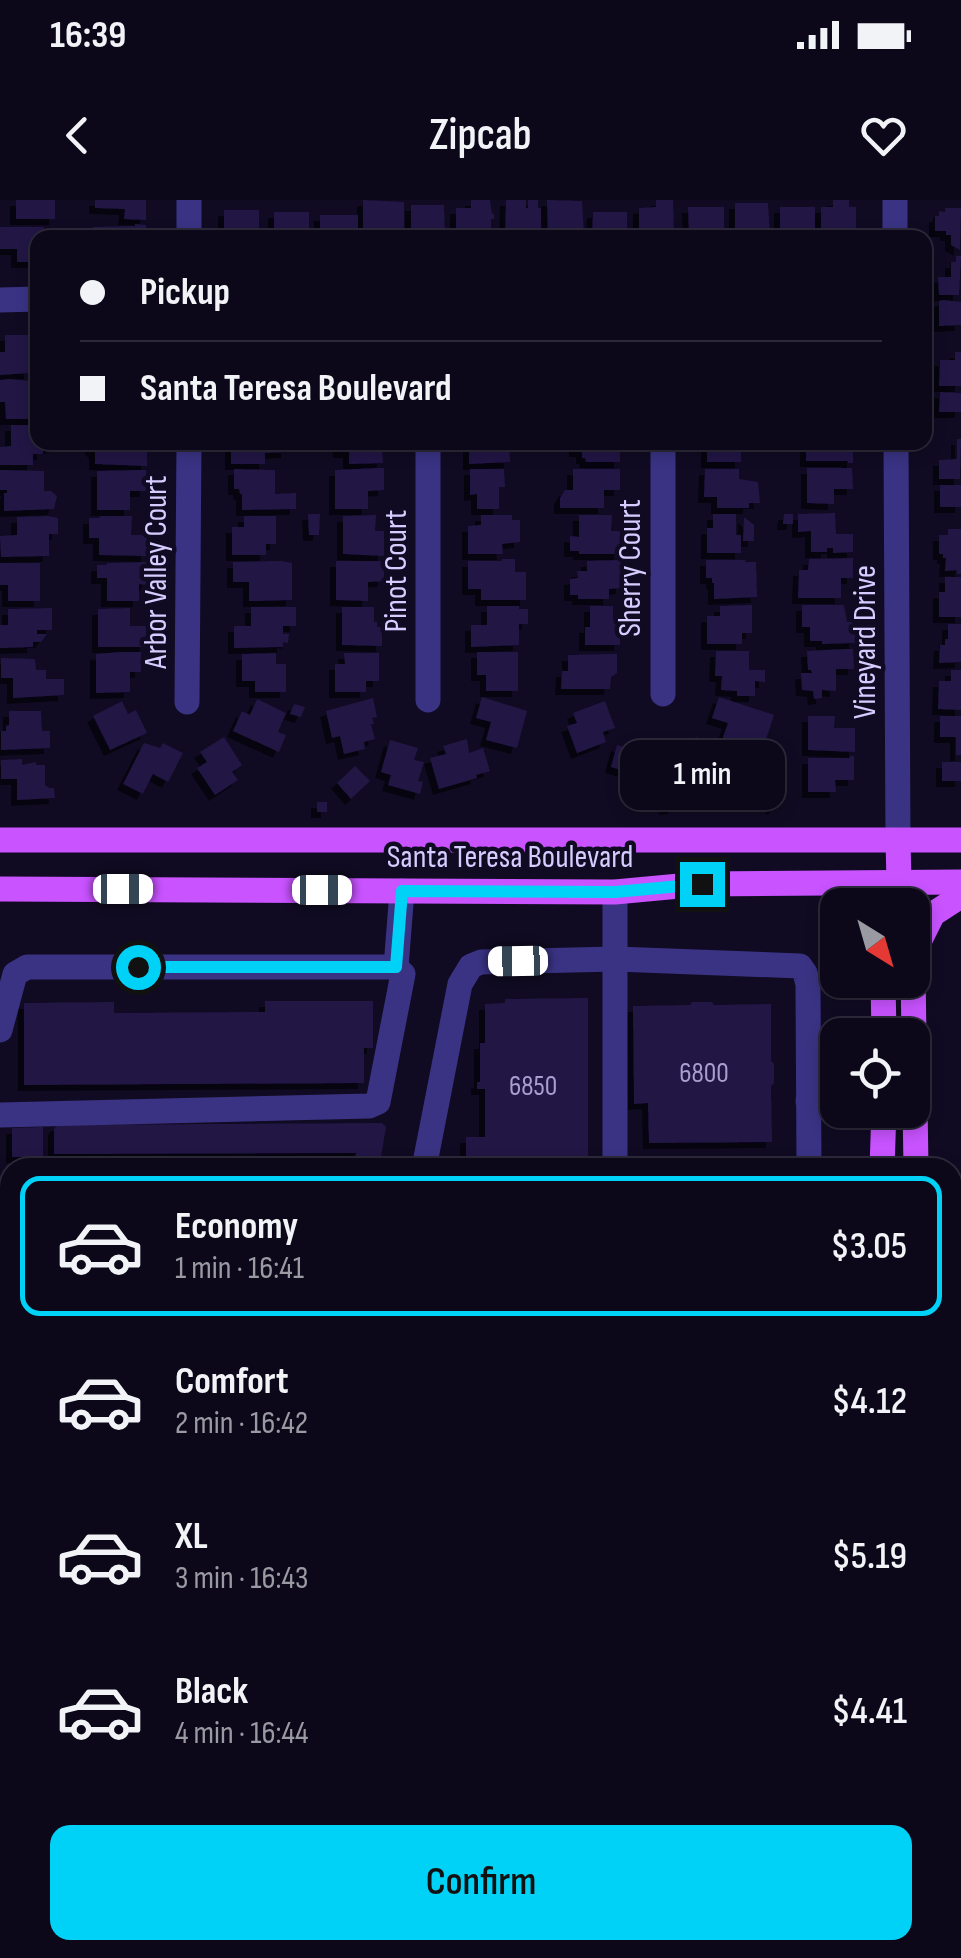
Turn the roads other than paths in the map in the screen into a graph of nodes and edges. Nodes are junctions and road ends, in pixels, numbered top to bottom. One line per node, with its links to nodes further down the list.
1 (189, 200): 3 (street)
2 (895, 200): 4 (street)
3 (189, 230)
4 (895, 230)
5 (0, 300): 6 (street)
6 (30, 300)
7 (189, 450): 13 (street, Arbor Valley Court)
8 (428, 450): 12 (street, Pinot Court)
9 (663, 450): 11 (street, Sherry Court)
10 (896, 450): 16 (street, Vineyard Drive)
11 (663, 694)
12 (428, 700)
13 (187, 702)
14 (0, 840): 16 (main road, Santa Teresa Boulevard)
15 (961, 840): 16 (main road, Santa Teresa Boulevard)
16 (898, 841): 22 (main road)
17 (818, 882): 20 (main road); 21 (main road, Santa Teresa Boulevard); 25 (main road, Santa Teresa Boulevard)
18 (961, 882): 23 (main road, Santa Teresa Boulevard)
19 (0, 888): 24 (main road, Santa Teresa Boulevard)
20 (824, 888)
21 (855, 888)
22 (893, 888)
23 (926, 888)
24 (402, 891): 25 (main road, Santa Teresa Boulevard); 29 (street)
25 (615, 892): 28 (street)
26 (961, 896): 27 (main road)
27 (930, 920)
28 (616, 959): 32 (street); 36 (street); 37 (street)
29 (396, 967): 31 (street); 34 (street)
30 (914, 998): 40 (main road)
31 (0, 1030)
32 (808, 1101): 33 (street); 38 (street)
33 (820, 1101)
34 (0, 1115)
35 (883, 1128): 39 (main road)
36 (426, 1158)
37 (615, 1158)
38 (808, 1158)
39 (882, 1158)
40 (916, 1158)

